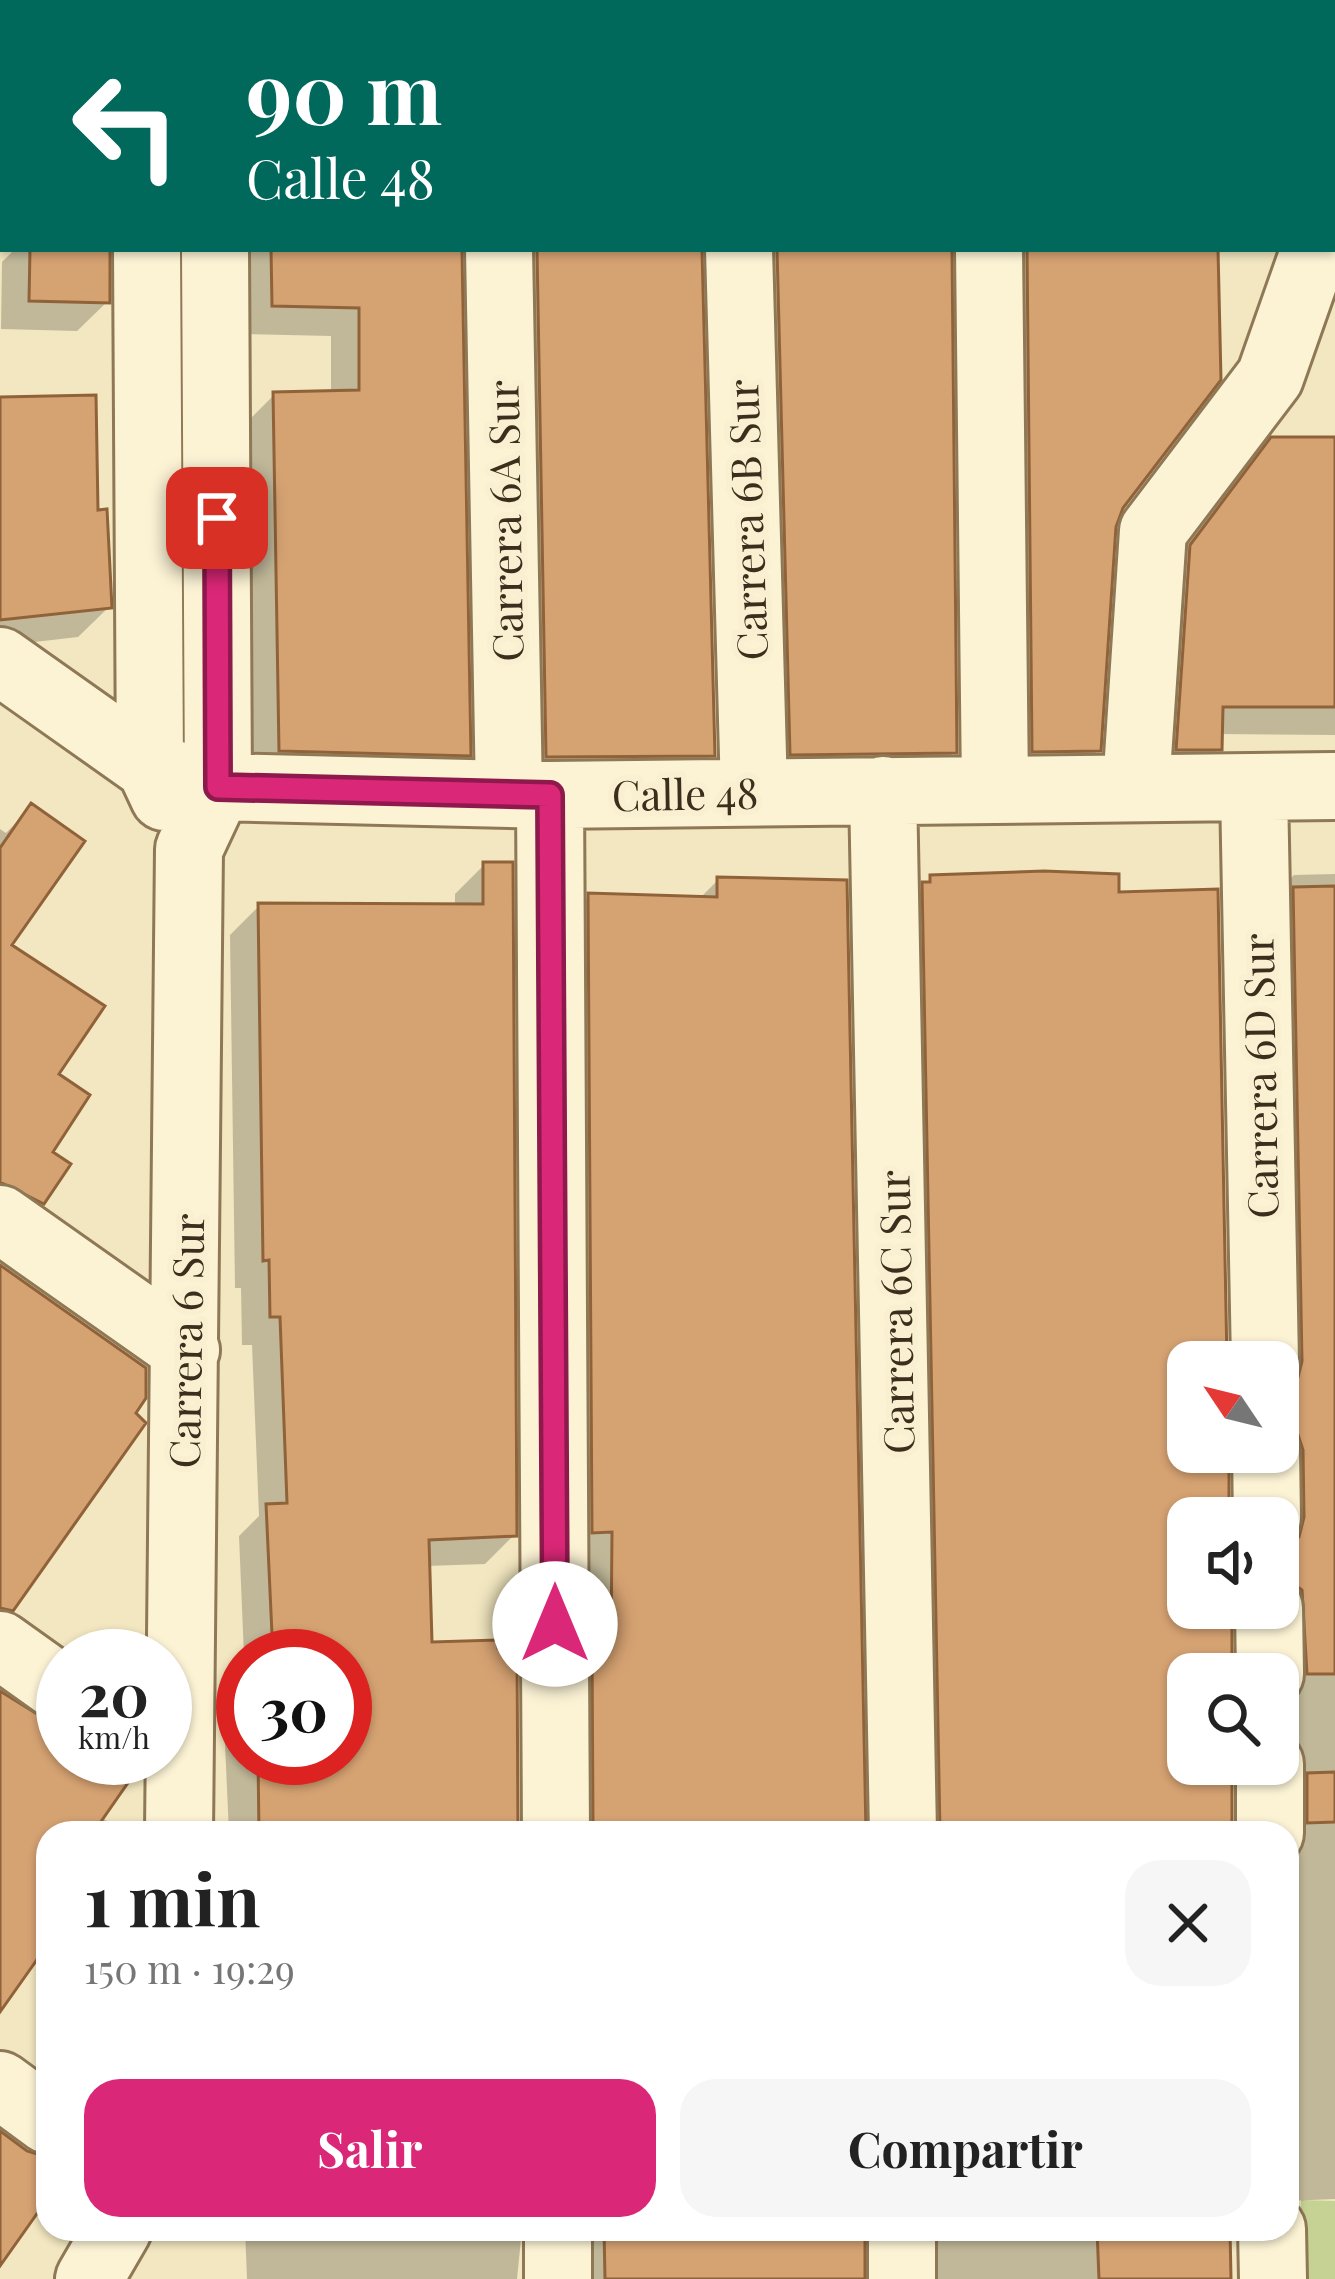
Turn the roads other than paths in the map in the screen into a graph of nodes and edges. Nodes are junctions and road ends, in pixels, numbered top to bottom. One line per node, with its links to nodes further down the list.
1 (147, 252): 8 (street, Carrera 6 Sur)
2 (215, 252): 10 (street, Carrera 6 Sur)
3 (500, 252): 16 (street, Carrera 6A Sur)
4 (739, 252): 15 (street, Carrera 6B Sur)
5 (989, 252): 12 (street)
6 (1315, 252): 11 (street)
7 (0, 662): 8 (street, Calle 48)
8 (150, 767): 10 (street, Calle 48); 17 (street, Carrera 6 Sur)
9 (1335, 786): 14 (street, Calle 48)
10 (218, 787): 16 (street, Calle 48); 17 (street, Carrera 6 Sur)
11 (1136, 787): 12 (street, Calle 48); 14 (street, Calle 48)
12 (995, 789): 13 (street, Calle 48)
13 (883, 790): 15 (street, Calle 48); 26 (street, Carrera 6C Sur)
14 (1254, 790): 19 (street, Carrera 6D Sur)
15 (754, 792): 16 (street, Calle 48)
16 (530, 794): 25 (street, Carrera 6A Sur)
17 (189, 849): 20 (street, Carrera 6 Sur)
18 (0, 1219): 20 (street)
19 (1264, 1341)
20 (186, 1350): 24 (street, Carrera 6 Sur)
21 (0, 1645): 22 (street)
22 (36, 1671)
23 (1270, 1785): 27 (street)
24 (172, 1788)
25 (556, 1821)
26 (903, 1821)
27 (1270, 1821)
28 (0, 2085): 29 (street)
29 (36, 2111)
30 (558, 2241): 33 (street)
31 (902, 2241): 34 (street)
32 (1272, 2241): 35 (street)
33 (558, 2279)
34 (902, 2279)
35 (1273, 2279)

